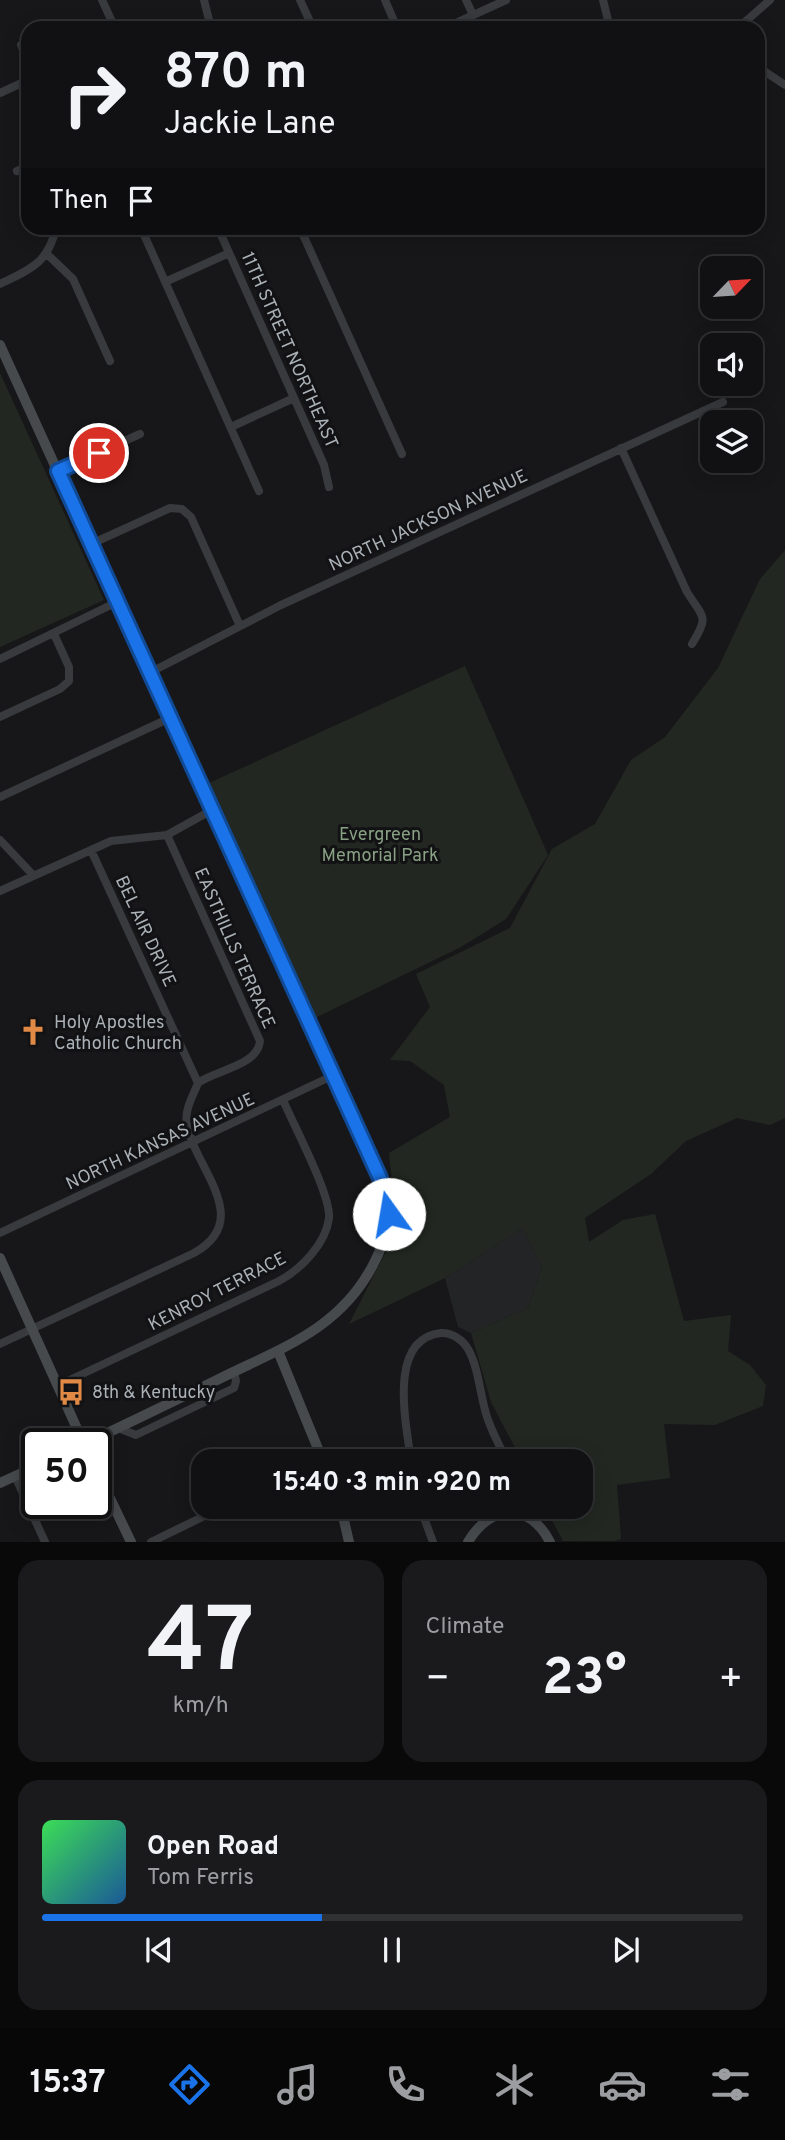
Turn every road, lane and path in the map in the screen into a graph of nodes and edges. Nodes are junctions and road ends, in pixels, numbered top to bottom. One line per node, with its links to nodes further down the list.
1 (102, 0): 10 (street)
2 (204, 0): 11 (street)
3 (300, 0): 12 (street)
4 (385, 0): 13 (street)
5 (466, 0): 9 (street)
6 (506, 0): 9 (street)
7 (603, 0): 15 (street)
8 (770, 0): 16 (street)
9 (473, 15): 14 (street)
10 (112, 21)
11 (209, 21)
12 (310, 21)
13 (394, 21)
14 (460, 21)
15 (608, 21)
16 (745, 21)
17 (765, 72): 19 (street)
18 (21, 83): 20 (street)
19 (785, 85)
20 (0, 93)
21 (21, 169): 22 (street)
22 (17, 171)
23 (54, 235): 28 (street)
24 (144, 235): 29 (street)
25 (221, 235): 27 (street, 11TH STREET NORTHEAST)
26 (303, 235): 38 (street)
27 (229, 253): 29 (street); 33 (street, 11TH STREET NORTHEAST)
28 (47, 254): 30 (street); 32 (street)
29 (165, 282): 35 (street)
30 (0, 284)
31 (0, 345): 39 (main road)
32 (110, 361)
33 (294, 398): 35 (street); 40 (street, 11TH STREET NORTHEAST)
34 (723, 402): 37 (street, NORTH JACKSON AVENUE)
35 (231, 427): 41 (street)
36 (141, 434): 39 (street)
37 (621, 448): 44 (street, NORTH JACKSON AVENUE); 46 (street)
38 (402, 454)
39 (58, 471): 42 (main road)
40 (329, 487)
41 (260, 491)
42 (91, 544): 43 (main road); 44 (street)
43 (117, 602): 45 (street); 48 (main road)
44 (240, 626): 48 (street, NORTH JACKSON AVENUE)
45 (54, 634): 47 (street); 49 (street)
46 (692, 644)
47 (0, 659)
48 (149, 673): 50 (main road)
49 (0, 717)
50 (170, 718): 51 (street); 52 (main road)
51 (0, 797)
52 (212, 810): 53 (street); 58 (main road)
53 (167, 835): 55 (street); 59 (street, EASTHILLS TERRACE)
54 (0, 840): 56 (street)
55 (91, 850): 56 (street); 59 (street, BEL AIR DRIVE)
56 (33, 875): 57 (street)
57 (0, 891)
58 (332, 1076): 60 (street, NORTH KANSAS AVENUE); 66 (main road)
59 (198, 1083): 61 (street)
60 (283, 1100): 61 (street, NORTH KANSAS AVENUE); 67 (street, KENROY TERRACE)
61 (194, 1142): 62 (street, NORTH KANSAS AVENUE); 64 (street)
62 (0, 1233)
63 (0, 1258): 64 (main road)
64 (31, 1328): 65 (street); 67 (main road)
65 (0, 1344)
66 (278, 1351): 69 (main road); 70 (main road)
67 (57, 1386): 68 (main road)
68 (77, 1428)
69 (112, 1431)
70 (318, 1449)
71 (410, 1449): 72 (street)
72 (501, 1449)
73 (21, 1473): 74 (main road)
74 (15, 1476): 75 (main road); 82 (street)
75 (0, 1483)
76 (112, 1502): 83 (main road)
77 (198, 1519): 84 (street)
78 (344, 1519): 85 (main road)
79 (424, 1519): 86 (street)
80 (489, 1519): 87 (main road)
81 (533, 1519): 88 (main road)
82 (45, 1542)
83 (131, 1542)
84 (151, 1542)
85 (349, 1542)
86 (433, 1542)
87 (468, 1542)
88 (550, 1542)

